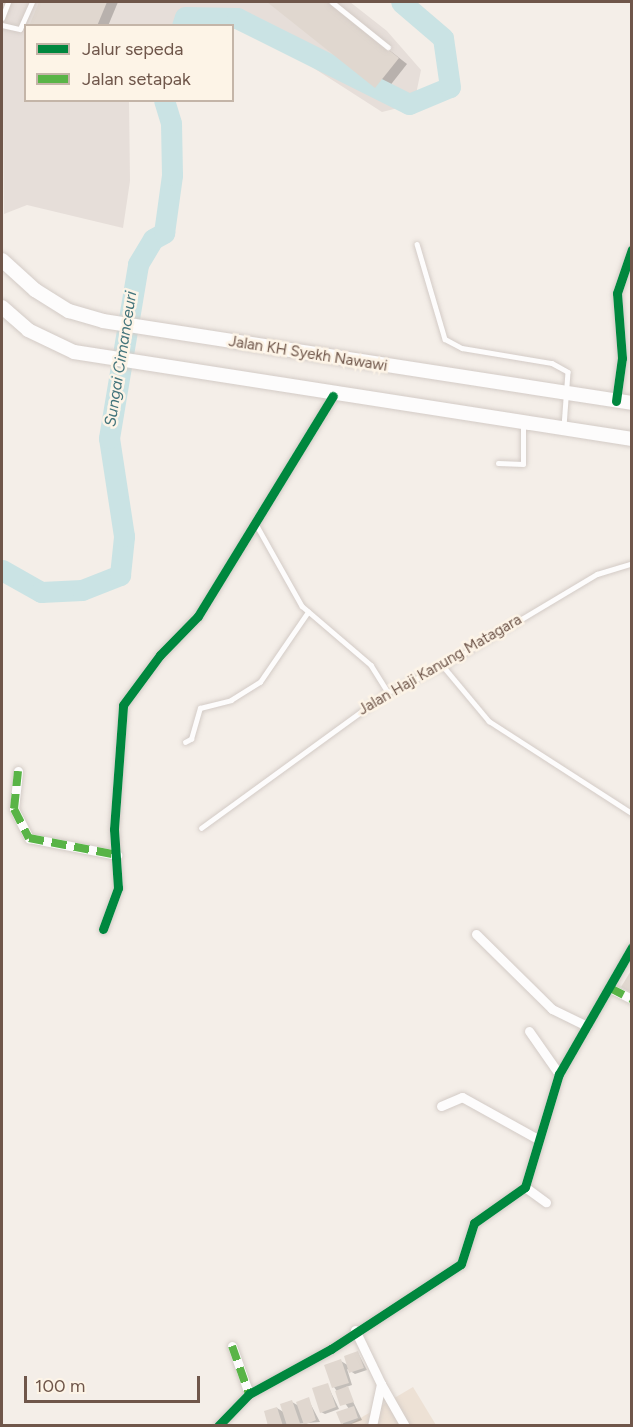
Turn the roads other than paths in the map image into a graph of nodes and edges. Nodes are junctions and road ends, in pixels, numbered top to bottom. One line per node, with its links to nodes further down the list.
1 (8, 2): 4 (lane)
2 (32, 2): 5 (lane)
3 (332, 2): 6 (lane)
4 (2, 18)
5 (2, 25)
6 (388, 47)
7 (417, 244): 11 (lane)
8 (632, 249): 13 (street)
9 (2, 260): 11 (main road, Jalan KH Syekh Nawawi)
10 (2, 307): 12 (main road)
11 (569, 393): 13 (main road, Jalan KH Syekh Nawawi); 16 (lane)
12 (333, 396): 15 (main road); 19 (street)
13 (616, 401): 14 (main road, Jalan KH Syekh Nawawi)
14 (632, 404)
15 (523, 423): 16 (main road); 18 (lane)
16 (564, 429): 17 (main road)
17 (632, 439)
18 (498, 463)
19 (256, 524): 21 (lane); 28 (street)
20 (632, 563): 22 (lane, Jalan Haji Kanung Matagara)
21 (308, 612): 23 (lane); 24 (lane)
22 (443, 666): 23 (lane, Jalan Haji Kanung Matagara); 26 (lane)
23 (388, 692): 27 (lane, Jalan Haji Kanung Matagara)
24 (186, 742)
25 (18, 771): 28 (street)
26 (632, 813)
27 (201, 828)
28 (117, 855): 29 (street)
29 (103, 929)
30 (476, 934): 34 (street)
31 (632, 947): 32 (street)
32 (610, 988): 33 (street); 34 (street)
33 (632, 999)
34 (587, 1026): 36 (street)
35 (529, 1031): 36 (street)
36 (559, 1074): 38 (street)
37 (441, 1106): 38 (street)
38 (536, 1138): 39 (street)
39 (525, 1187): 40 (street); 41 (street)
40 (546, 1202)
41 (355, 1330): 43 (street); 44 (street)
42 (232, 1346): 44 (street)
43 (381, 1384): 46 (street); 47 (street)
44 (249, 1394): 45 (street)
45 (218, 1425)
46 (372, 1425)
47 (405, 1425)

